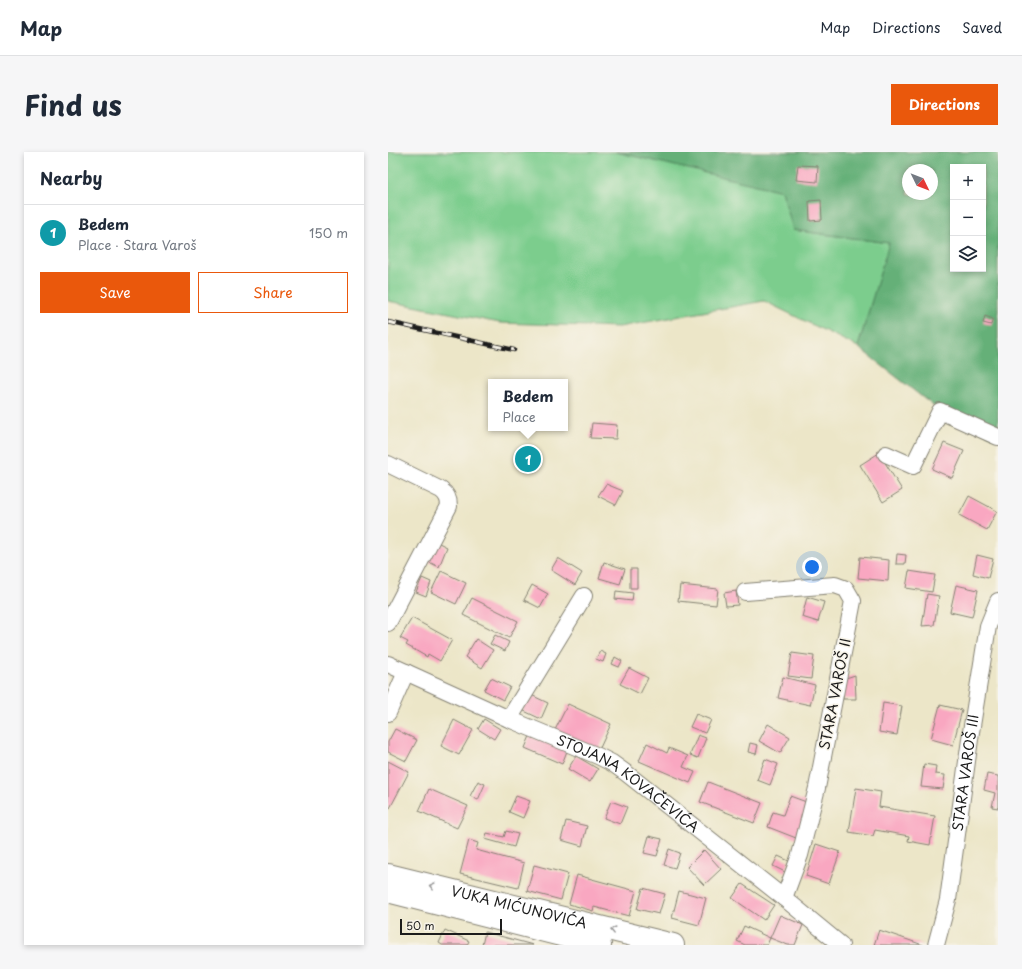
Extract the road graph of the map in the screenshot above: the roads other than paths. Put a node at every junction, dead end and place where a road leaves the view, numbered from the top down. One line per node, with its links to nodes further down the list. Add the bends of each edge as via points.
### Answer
1 (998, 437): 2 (street, via 940,411 913,466)
2 (886, 454)
3 (388, 464): 7 (street, via 444,492 449,500 449,506)
4 (745, 592): 14 (street, STARA VAROŠ II, via 835,585 846,589 853,600 817,788 800,854)
5 (584, 596): 11 (street)
6 (998, 601): 18 (street, STARA VAROŠ III, via 988,626 948,900)
7 (388, 623)
8 (388, 664): 9 (street, STOJANA KOVAČEVIĆA)
9 (406, 672): 10 (street); 11 (street, STOJANA KOVAČEVIĆA)
10 (388, 714)
11 (508, 719): 14 (street, STOJANA KOVAČEVIĆA, via 612,763)
12 (388, 875): 15 (main road, VUKA MIĆUNOVIĆA, one-way to 12)
13 (388, 891): 16 (main road, VUKA MIĆUNOVIĆA)
14 (784, 898): 17 (street, STOJANA KOVAČEVIĆA)
15 (667, 944)
16 (600, 945)
17 (841, 945)
18 (936, 945)

